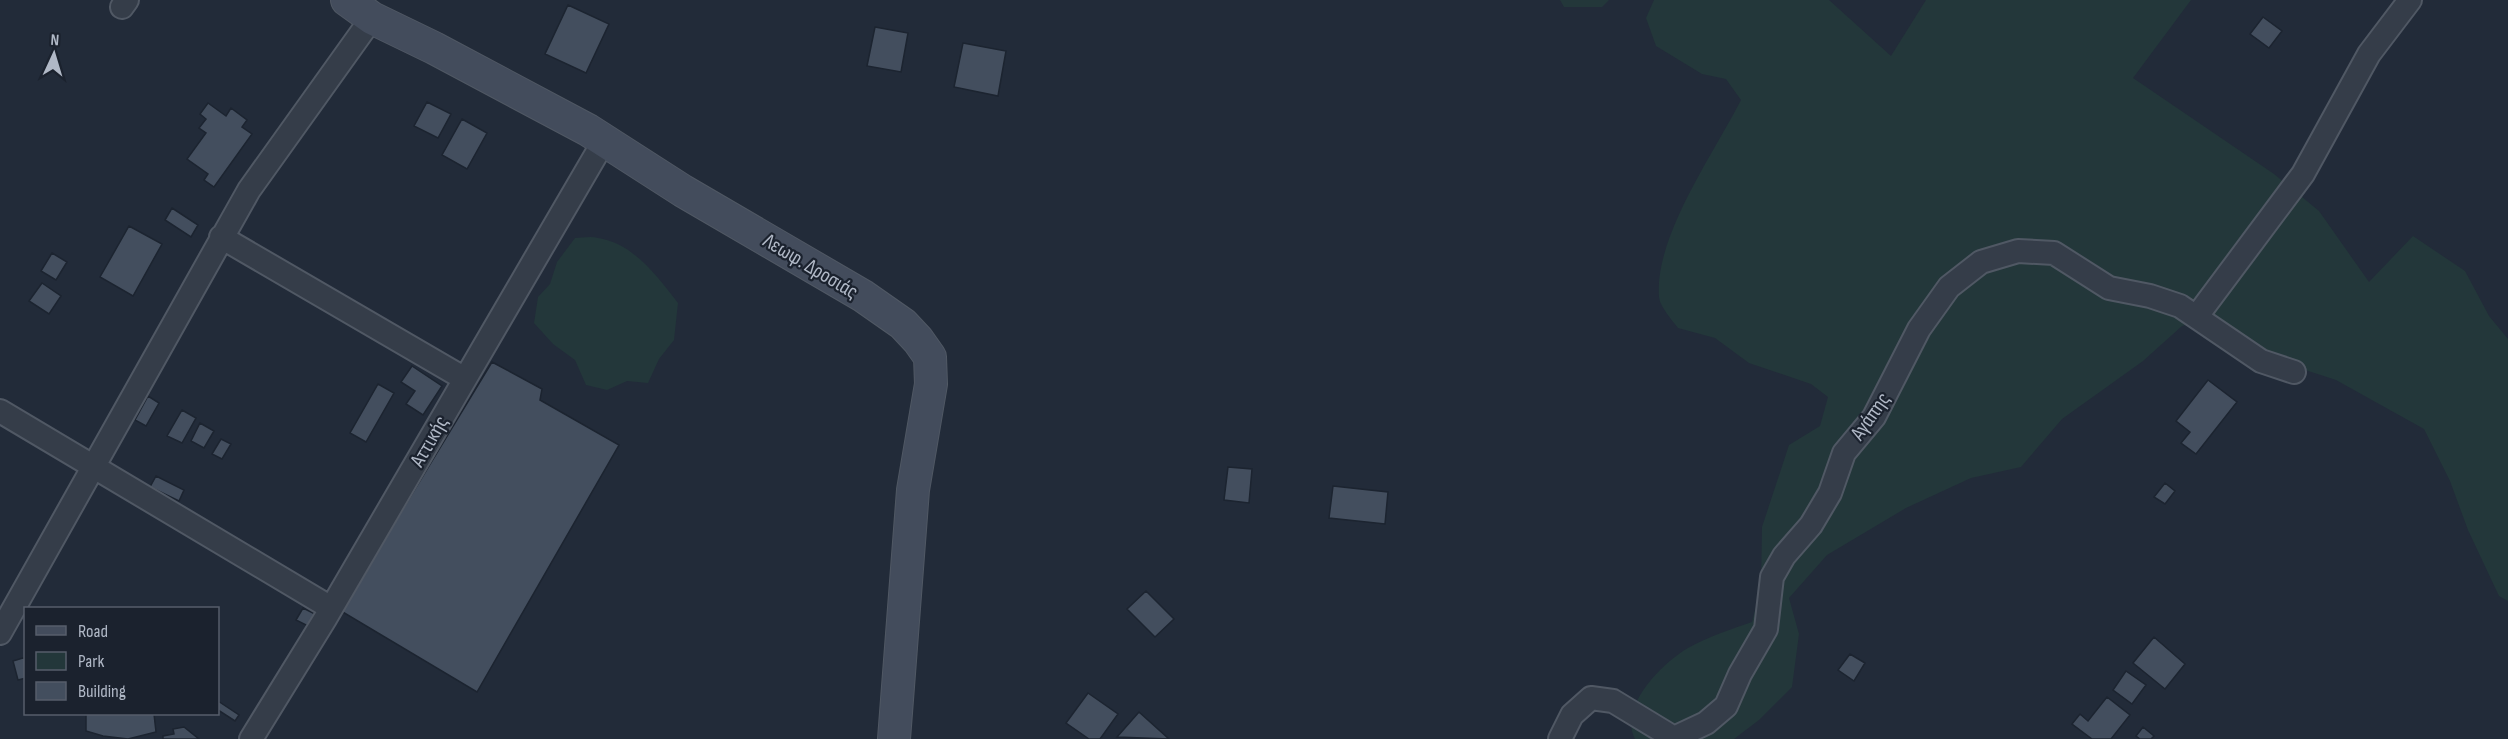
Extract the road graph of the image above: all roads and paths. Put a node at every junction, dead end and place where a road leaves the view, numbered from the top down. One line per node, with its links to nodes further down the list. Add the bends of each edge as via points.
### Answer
1 (2410, 0): 5 (street, via 2369,54 2303,174)
2 (359, 9): 3 (street, Λεωφ. Δροσιάς); 4 (street)
3 (604, 141): 7 (street, Αττικής); 13 (street, Λεωφ. Δροσιάς, via 863,296 903,324 930,357 931,384 914,490)
4 (221, 237): 7 (street); 9 (street)
5 (2197, 316): 6 (street, Αγάπης, via 2261,361); 15 (street, Αγάπης, via 2150,296 2109,288 2054,254 2018,251 1981,262 1949,287 1918,329 1874,417 1844,453 1830,493 1811,525 1772,577 1766,629 1726,706 1706,723)
6 (2294, 372)
7 (465, 379): 10 (street, Αττικής)
8 (0, 411): 9 (street)
9 (94, 469): 10 (street); 11 (street)
10 (331, 608): 12 (street, Αττικής)
11 (0, 633)
12 (250, 739)
13 (894, 739)
14 (1560, 739): 15 (street, Αγάπης, via 1572,715 1591,698 1613,701)
15 (1675, 739)

